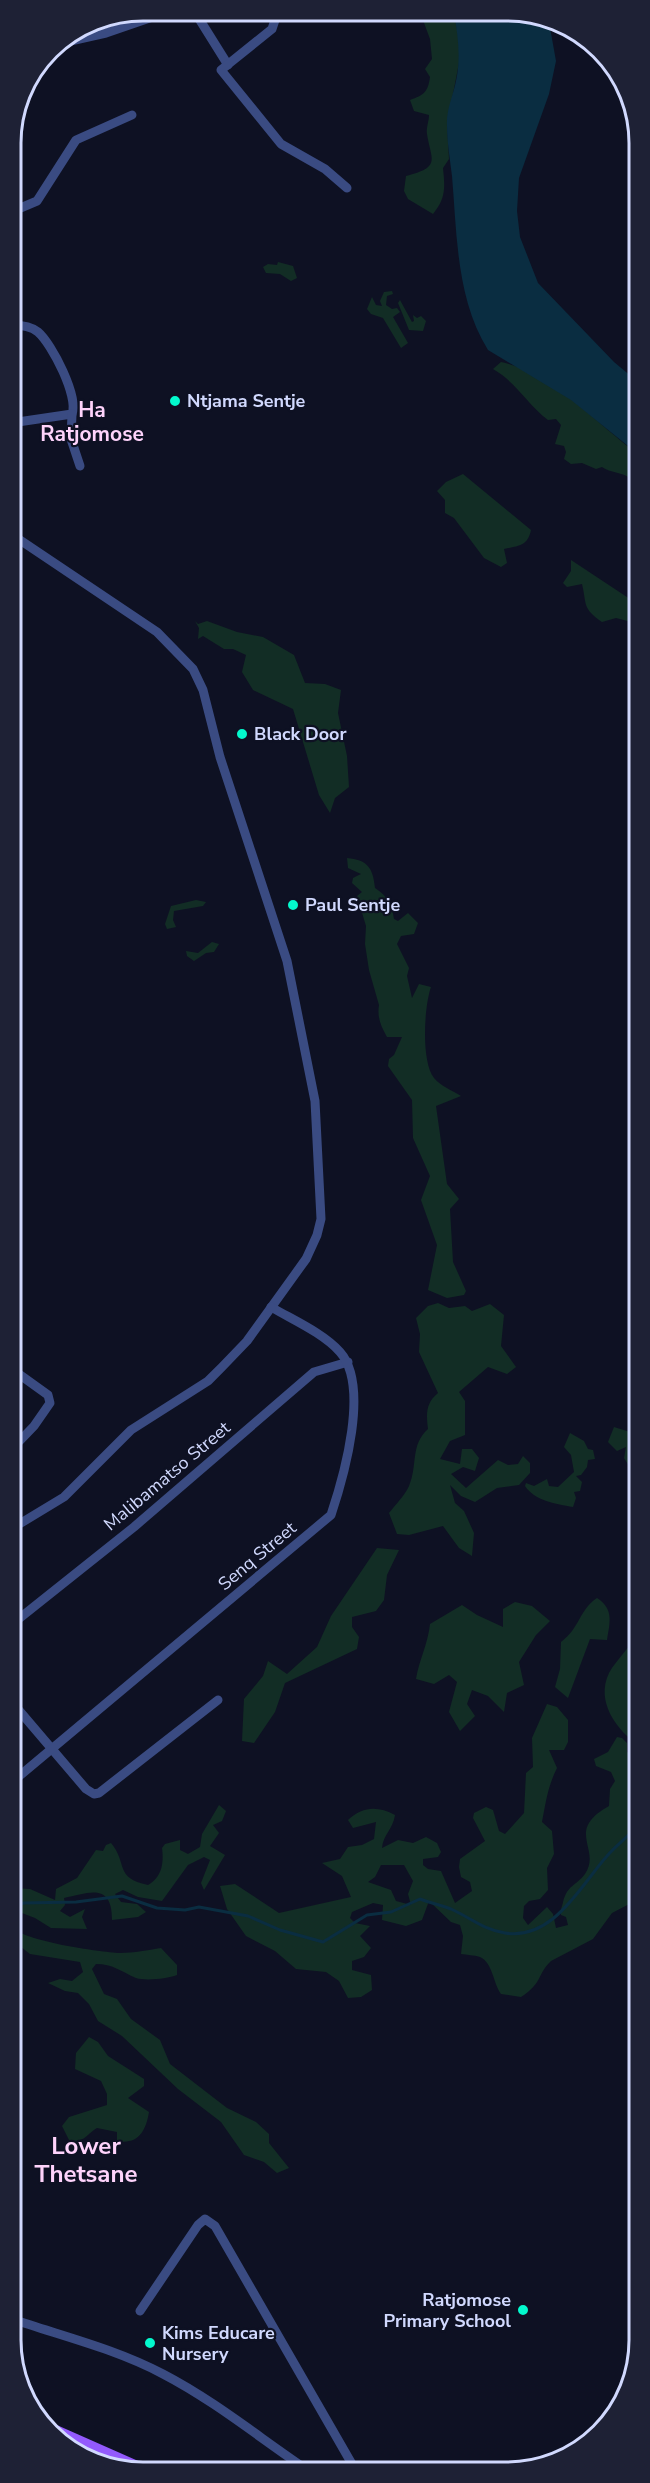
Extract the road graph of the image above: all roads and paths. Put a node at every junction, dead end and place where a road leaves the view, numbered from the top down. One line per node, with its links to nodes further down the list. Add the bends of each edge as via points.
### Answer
1 (140, 21): 4 (street)
2 (201, 21): 5 (street)
3 (275, 21): 5 (street, via 272,29)
4 (78, 39)
5 (228, 65): 7 (street, via 221,69 225,76 281,144)
6 (132, 115): 8 (street, via 76,140 37,201)
7 (347, 188)
8 (21, 208)
9 (21, 327): 10 (street, via 36,330 51,345 73,400)
10 (72, 414): 11 (street); 12 (street, via 71,439)
11 (21, 422)
12 (80, 466)
13 (21, 541): 14 (street, via 157,632 193,669 203,690 220,757 287,962 315,1101 321,1219 306,1259)
14 (271, 1307): 15 (street, via 338,1349); 18 (street, via 247,1341 208,1381 131,1430 64,1497)
15 (348, 1362): 19 (street, Malibamatso Street, via 314,1372 134,1527); 22 (street, Senq Street, via 353,1391 352,1431 345,1474 331,1515)
16 (21, 1376): 17 (street, via 48,1395 50,1403)
17 (21, 1440)
18 (21, 1523)
19 (21, 1617)
20 (218, 1700): 22 (street, via 99,1793 86,1789)
21 (21, 1713): 22 (street)
22 (52, 1749): 23 (street, Senq Street)
23 (21, 1775)
24 (140, 2311): 29 (street, via 198,2225 205,2220 215,2226)
25 (21, 2322): 28 (street, via 162,2373)
26 (74, 2440): 27 (main road)
27 (117, 2460)
28 (297, 2462)
29 (351, 2462)

